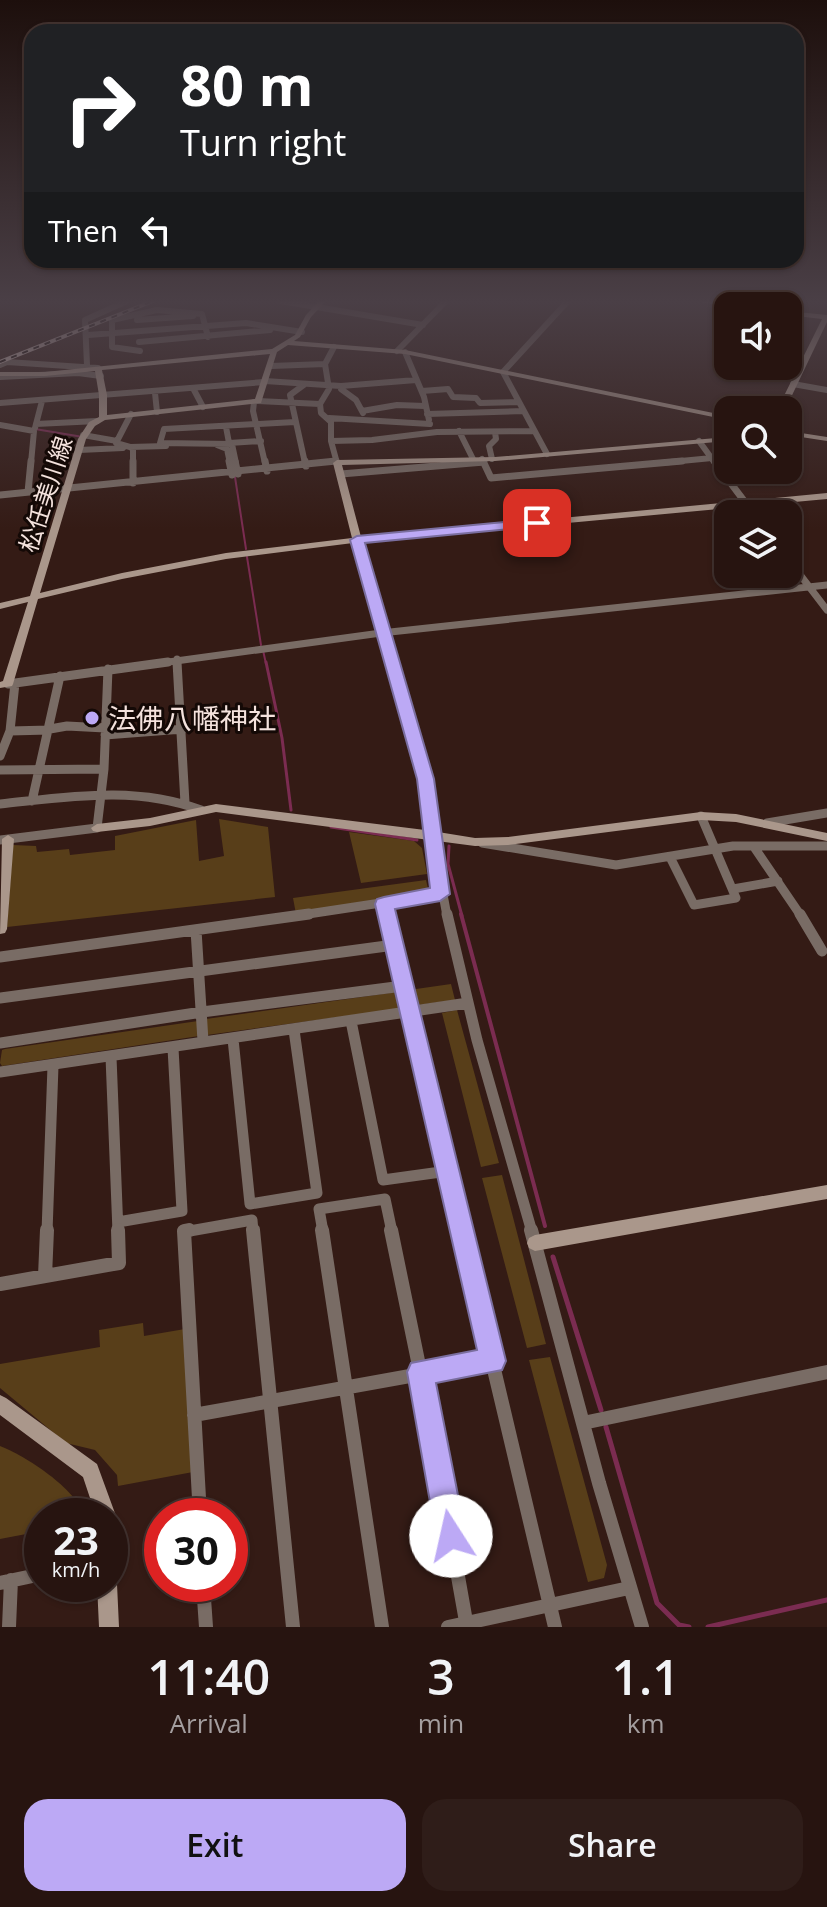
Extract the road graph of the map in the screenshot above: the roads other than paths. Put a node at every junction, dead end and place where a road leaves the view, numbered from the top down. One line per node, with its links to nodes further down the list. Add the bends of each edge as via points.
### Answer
1 (100, 377): 18 (street)
2 (266, 377): 9 (street)
3 (327, 377): 12 (street)
4 (414, 377): 8 (street)
5 (505, 377): 22 (street)
6 (527, 377): 33 (street)
7 (797, 377): 11 (street)
8 (416, 380): 13 (street); 16 (street)
9 (264, 382): 10 (street); 14 (street); 21 (street)
10 (305, 384): 12 (street); 24 (street, via 290,395)
11 (793, 384): 15 (street); 19 (street)
12 (329, 386): 13 (street); 25 (street)
13 (342, 386): 31 (street)
14 (194, 390): 17 (street); 27 (street)
15 (827, 390)
16 (422, 391): 22 (street, via 448,389 453,397 476,398 480,403); 26 (street)
17 (155, 393): 18 (street); 29 (street)
18 (103, 395): 20 (street); 35 (street)
19 (787, 396)
20 (42, 401): 23 (street); 42 (street)
21 (256, 402): 24 (street); 27 (street, 松任美川線); 40 (street)
22 (518, 402): 28 (street)
23 (0, 403)
24 (291, 404): 25 (street); 37 (street)
25 (320, 404): 34 (street, via 321,413)
26 (425, 406): 31 (street, via 397,405); 32 (street)
27 (203, 407): 29 (street, 松任美川線)
28 (523, 411): 32 (street); 45 (street)
29 (157, 412): 30 (street, 松任美川線)
30 (131, 414): 35 (street, 松任美川線); 54 (street)
31 (363, 414): 34 (street); 36 (street)
32 (427, 414): 38 (street)
33 (714, 415)
34 (329, 418): 56 (street)
35 (100, 419): 42 (street); 50 (street, 松任美川線)
36 (383, 421): 38 (street); 51 (street)
37 (295, 422): 40 (street); 65 (street)
38 (430, 424): 48 (street)
39 (0, 425): 42 (street)
40 (257, 425): 41 (street); 55 (street)
41 (226, 427): 58 (street); 59 (street, via 164,429)
42 (35, 428): 71 (street)
43 (827, 430): 47 (street)
44 (459, 431): 46 (street); 48 (street); 64 (street)
45 (533, 431): 46 (street); 62 (street)
46 (495, 432): 64 (street)
47 (802, 432)
48 (434, 433): 51 (street)
49 (802, 435): 52 (street)
50 (83, 437): 54 (street); 61 (street, 松任美川線)
51 (387, 437): 56 (street)
52 (827, 439)
53 (714, 440): 57 (street)
54 (117, 441): 60 (street)
55 (261, 441): 58 (street); 67 (street)
56 (331, 441): 66 (street)
57 (699, 441): 62 (street); 63 (street)
58 (229, 443): 59 (street); 68 (street)
59 (159, 444): 60 (street); 68 (street, via 219,445 227,449)
60 (131, 448): 61 (street); 69 (street)
61 (79, 450): 70 (street, 松任美川線)
62 (547, 454): 64 (street)
63 (712, 458): 64 (street, via 491,478); 74 (street)
64 (483, 460): 66 (street)
65 (306, 466): 66 (street); 67 (street)
66 (339, 469): 77 (street)
67 (267, 471): 68 (street)
68 (235, 474): 69 (street)
69 (133, 483): 70 (street)
70 (65, 489): 71 (street); 81 (street, 松任美川線)
71 (28, 492): 72 (street)
72 (0, 495)
73 (827, 496): 75 (street)
74 (744, 500)
75 (781, 500)
76 (714, 506): 77 (street)
77 (357, 540): 81 (street, via 226,556); 84 (street)
78 (802, 578): 80 (street)
79 (827, 585): 80 (street)
80 (809, 587): 83 (street); 84 (street)
81 (33, 597): 82 (street); 88 (street, 松任美川線)
82 (0, 606)
83 (827, 610)
84 (381, 633): 85 (street); 106 (street, via 425,779)
85 (177, 659): 86 (street); 90 (street)
86 (108, 669): 87 (street); 92 (street)
87 (60, 676): 88 (street); 89 (street)
88 (8, 684): 91 (street)
89 (49, 729): 91 (street); 92 (street); 94 (street)
90 (183, 729): 92 (street); 99 (street)
91 (10, 731): 93 (street)
92 (105, 732): 95 (street)
93 (0, 756)
94 (40, 769): 95 (street); 96 (street); 98 (street)
95 (104, 769): 97 (street)
96 (0, 770)
97 (99, 794): 98 (street); 99 (street); 105 (street)
98 (32, 801): 100 (street)
99 (185, 803): 101 (street)
100 (0, 804)
101 (201, 810): 105 (street); 106 (street, via 242,809)
102 (827, 813): 104 (street)
103 (701, 816): 104 (street); 109 (street); 112 (street)
104 (767, 823): 107 (street)
105 (97, 828): 108 (street)
106 (432, 835): 109 (street); 116 (street)
107 (827, 837)
108 (4, 839): 118 (street)
109 (475, 842): 113 (street, via 616,865)
110 (827, 846): 111 (street)
111 (754, 847): 112 (street); 114 (street)
112 (718, 849): 113 (street); 115 (street)
113 (670, 857): 115 (street, via 694,905 736,898)
114 (778, 881): 115 (street); 121 (street)
115 (733, 889)
116 (440, 894): 117 (street); 126 (street)
117 (384, 904): 119 (street); 120 (street)
118 (0, 929)
119 (196, 930): 122 (street); 123 (street)
120 (394, 945): 123 (street); 124 (street)
121 (822, 951)
122 (0, 957)
123 (199, 971): 125 (street); 127 (street)
124 (403, 986): 127 (street); 128 (street)
125 (0, 998)
126 (468, 1003): 128 (street); 141 (street)
127 (202, 1012): 132 (street); 133 (street)
128 (408, 1013): 129 (street); 138 (street)
129 (351, 1021): 130 (street); 138 (street, via 383,1180)
130 (294, 1030): 131 (street); 131 (street, via 317,1193 250,1204)
131 (233, 1039): 132 (street)
132 (203, 1041): 134 (street)
133 (0, 1043)
134 (173, 1048): 135 (street); 140 (street, via 182,1211)
135 (111, 1057): 136 (street); 140 (street)
136 (53, 1066): 137 (street); 142 (street)
137 (0, 1072)
138 (448, 1171): 144 (street)
139 (827, 1192): 141 (street)
140 (118, 1222): 142 (street, via 119,1263)
141 (535, 1243): 151 (street)
142 (45, 1276): 143 (street)
143 (0, 1284)
144 (493, 1361): 145 (street); 158 (street)
145 (420, 1372): 147 (street); 147 (street, via 385,1199 319,1209); 159 (street)
146 (827, 1372): 151 (street)
147 (345, 1389): 148 (street); 164 (street)
148 (269, 1400): 150 (street); 150 (street, via 252,1220 184,1231); 163 (street)
149 (0, 1404): 152 (street, via 90,1471)
150 (194, 1415): 153 (street)
151 (583, 1423): 155 (street)
152 (100, 1498)
153 (199, 1498)
154 (5, 1582): 160 (street)
155 (629, 1588): 158 (street); 167 (street)
156 (108, 1602): 161 (street)
157 (204, 1602): 162 (street)
158 (549, 1604): 159 (street); 166 (street)
159 (467, 1625): 165 (street)
160 (9, 1627)
161 (109, 1627)
162 (206, 1627)
163 (293, 1627)
164 (382, 1627)
165 (448, 1627)
166 (555, 1627)
167 (642, 1627)

